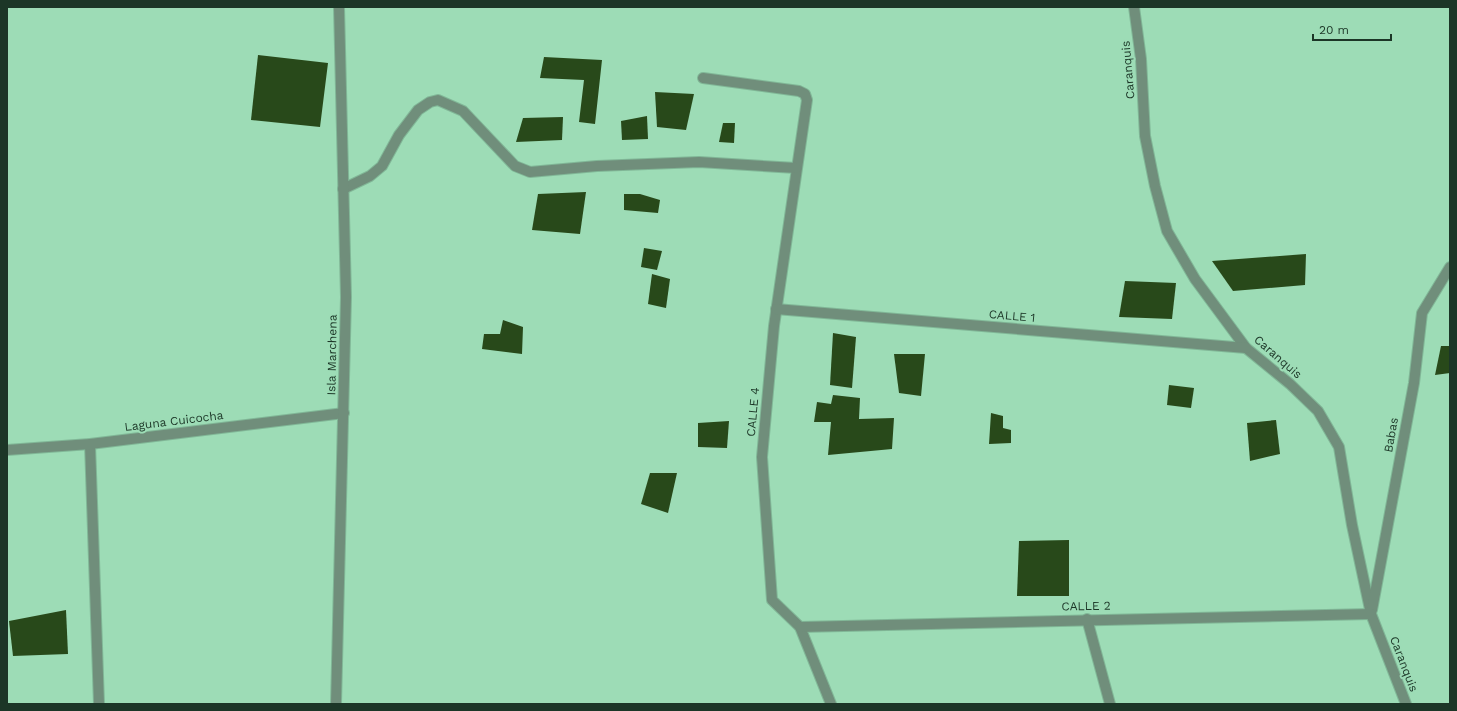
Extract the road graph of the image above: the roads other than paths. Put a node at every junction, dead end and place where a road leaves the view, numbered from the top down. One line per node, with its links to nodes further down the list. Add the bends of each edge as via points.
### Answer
1 (339, 7): 5 (street, Isla Marchena)
2 (1134, 7): 8 (street, Caranquis, via 1141,59 1145,136 1167,231 1195,279)
3 (703, 78): 4 (street, CALLE 4, via 799,91 805,94 807,107)
4 (796, 168): 5 (street, via 699,162 597,166 530,172 515,166 464,111 438,100 418,110 399,135 382,166 370,176); 7 (street, CALLE 4)
5 (342, 189): 9 (street, Isla Marchena, via 346,297)
6 (1450, 267): 12 (street, Babas, via 1422,313 1414,383)
7 (776, 309): 8 (street, CALLE 1); 14 (street, CALLE 4, via 762,457 772,600)
8 (1246, 348): 12 (street, Caranquis, via 1318,411 1339,447)
9 (344, 413): 10 (street, Laguna Cuicocha); 16 (street, Isla Marchena)
10 (90, 444): 11 (street, Laguna Cuicocha); 15 (street)
11 (7, 450)
12 (1371, 614): 13 (street, CALLE 2); 19 (street, Caranquis)
13 (1087, 619): 14 (street, CALLE 2); 18 (street)
14 (800, 626): 17 (street, CALLE 4)
15 (99, 704)
16 (336, 704)
17 (831, 704)
18 (1110, 704)
19 (1406, 704)

